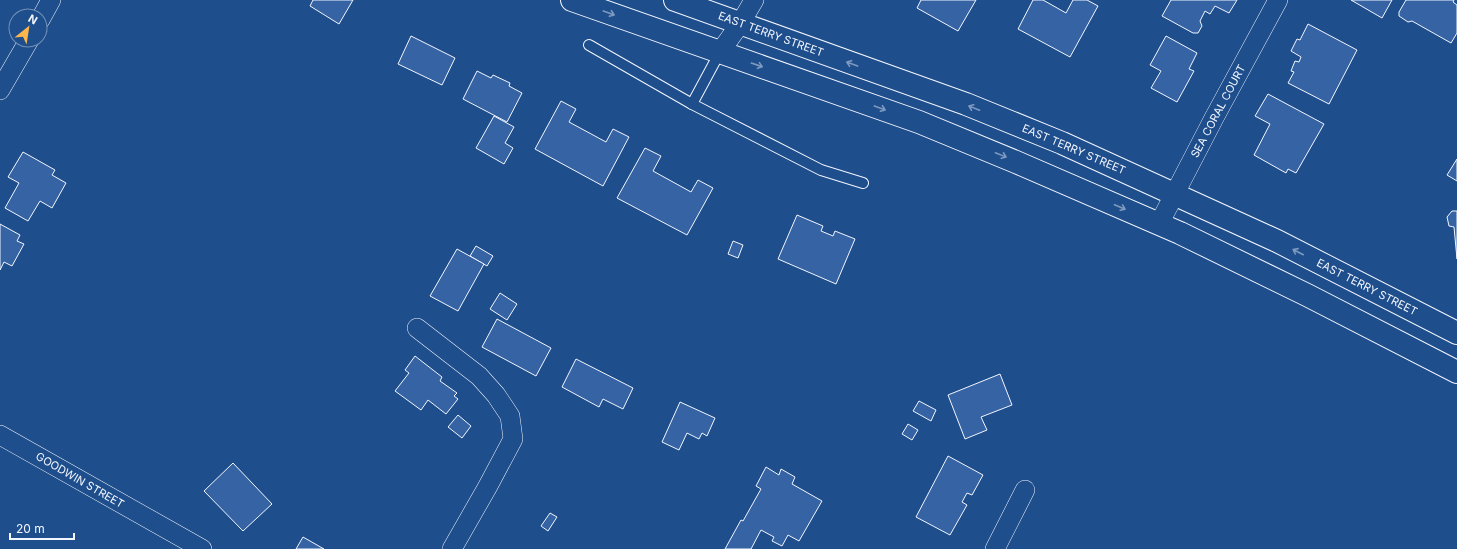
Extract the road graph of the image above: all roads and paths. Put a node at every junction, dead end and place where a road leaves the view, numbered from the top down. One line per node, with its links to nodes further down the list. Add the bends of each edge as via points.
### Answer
1 (572, 0): 8 (street, one-way to 8)
2 (675, 0): 5 (street, EAST TERRY STREET)
3 (754, 0): 5 (street)
4 (1278, 0): 12 (street, SEA CORAL COURT)
5 (740, 24): 8 (street); 12 (street, EAST TERRY STREET, one-way to 5, via 1062,142 966,104)
6 (589, 45): 10 (lane)
7 (24, 48): 9 (street)
8 (720, 52): 10 (lane); 13 (street, one-way to 13, via 919,122)
9 (0, 90)
10 (692, 104): 11 (lane, via 821,170)
11 (862, 183)
12 (1174, 193): 13 (street, SEA CORAL COURT); 15 (street, EAST TERRY STREET, one-way to 12, via 1277,241)
13 (1159, 224): 16 (street, via 1307,295)
14 (417, 328): 20 (street, via 479,376 510,416 513,439)
15 (1457, 333)
16 (1457, 372)
17 (0, 435): 19 (street, GOODWIN STREET)
18 (1026, 490): 21 (street)
19 (202, 549)
20 (452, 549)
21 (995, 549)

